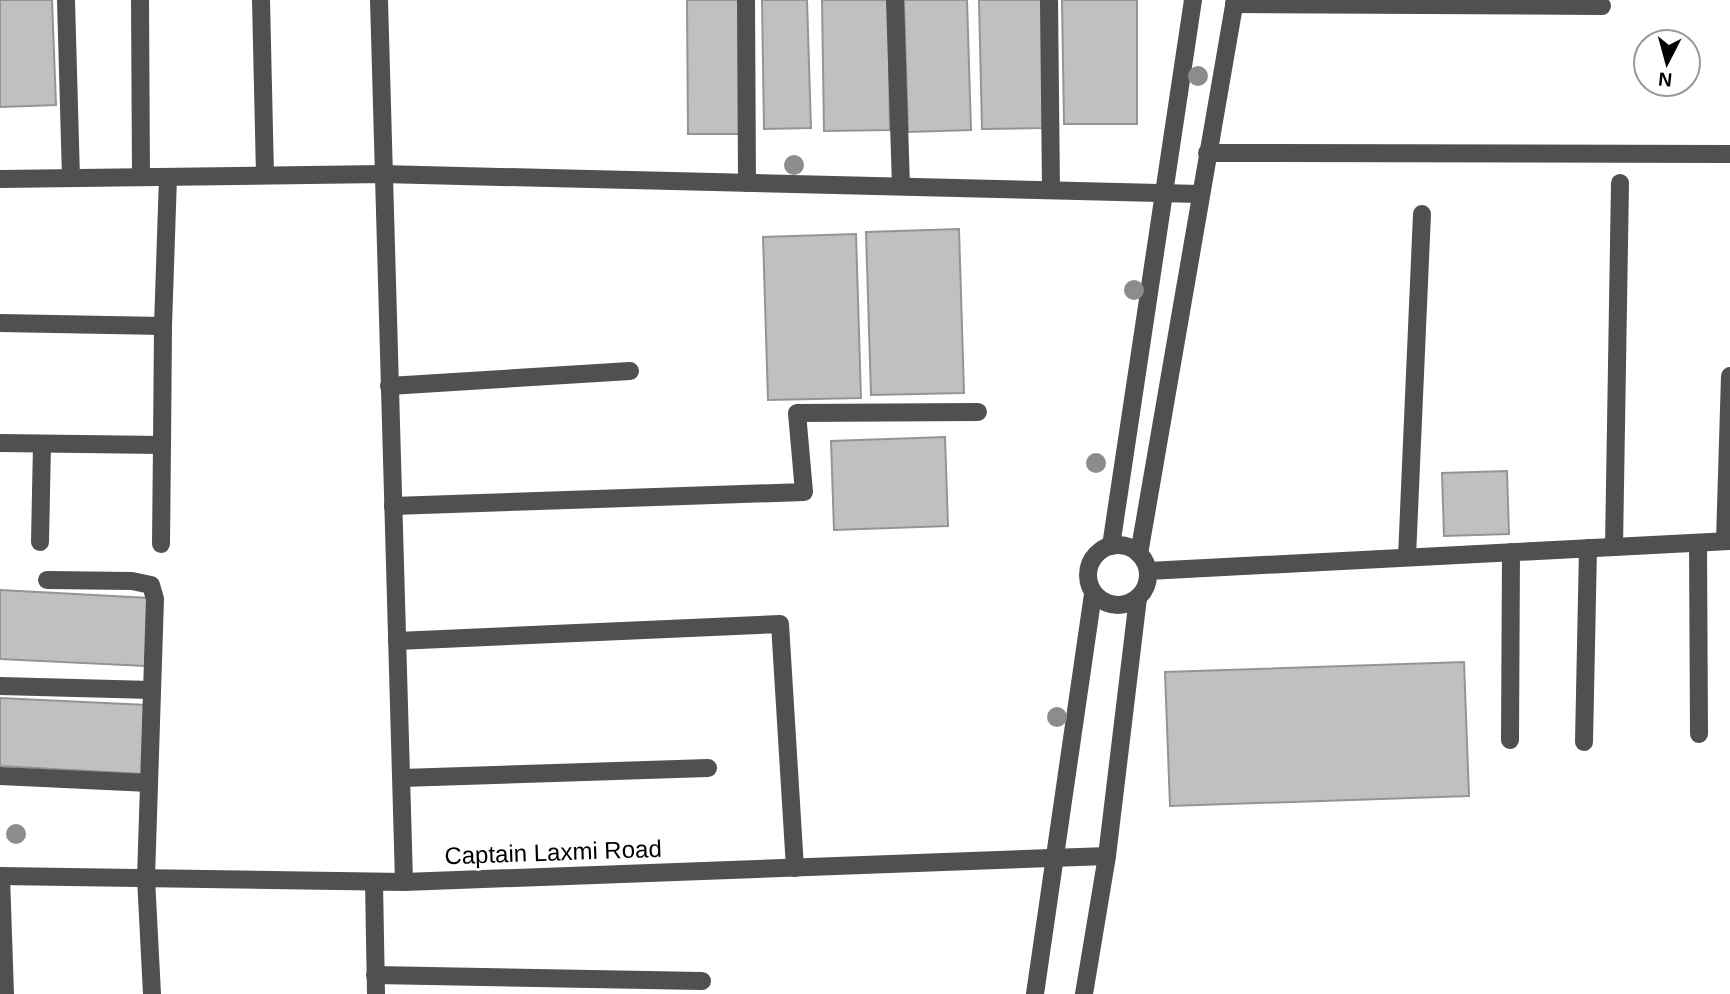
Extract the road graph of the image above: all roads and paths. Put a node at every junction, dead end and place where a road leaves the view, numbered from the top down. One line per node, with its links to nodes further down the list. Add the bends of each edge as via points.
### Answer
1 (66, 0): 17 (street)
2 (140, 0): 15 (street)
3 (261, 0): 14 (street)
4 (379, 0): 13 (street)
5 (746, 0): 19 (street)
6 (895, 0): 21 (street)
7 (1049, 0): 22 (street)
8 (1194, 0): 23 (street)
9 (1235, 2): 10 (street); 11 (street)
10 (1602, 6)
11 (1207, 153): 12 (street); 24 (street)
12 (1730, 154)
13 (382, 174): 14 (street); 19 (street); 30 (street)
14 (265, 176): 16 (street)
15 (141, 177): 16 (street); 17 (street)
16 (168, 177): 27 (street)
17 (71, 178): 18 (street)
18 (0, 179)
19 (747, 183): 21 (street)
20 (1620, 183): 41 (street)
21 (901, 186): 22 (street)
22 (1051, 190): 23 (street)
23 (1162, 192): 24 (street); 40 (street)
24 (1200, 194): 44 (street)
25 (1422, 214): 45 (street)
26 (0, 323): 27 (street)
27 (163, 326): 34 (street)
28 (630, 371): 30 (street)
29 (1730, 376): 36 (street)
30 (389, 386): 35 (street)
31 (978, 412): 35 (street, via 797,413 804,492)
32 (0, 443): 33 (street)
33 (42, 444): 34 (street); 37 (street)
34 (162, 445): 39 (street)
35 (393, 506): 50 (street)
36 (1727, 541): 38 (street)
37 (40, 542)
38 (1698, 543): 41 (street); 53 (street)
39 (161, 544)
40 (1111, 546): 44 (street); 48 (street, via 1094,556 1089,565 1088,585)
41 (1614, 547): 42 (street)
42 (1588, 548): 43 (street); 55 (street)
43 (1511, 552): 45 (street); 54 (street)
44 (1139, 554): 46 (street)
45 (1407, 557): 46 (street)
46 (1148, 571): 49 (street, via 1145,590)
47 (47, 580): 52 (street, via 151,585 155,599)
48 (1094, 594): 49 (street, via 1120,606); 61 (street)
49 (1138, 598): 60 (street)
50 (397, 641): 58 (street); 62 (street, via 780,624)
51 (0, 686): 52 (street)
52 (152, 690): 59 (street)
53 (1699, 734)
54 (1510, 740)
55 (1584, 742)
56 (708, 768): 58 (street)
57 (0, 776): 59 (street)
58 (402, 778): 66 (street)
59 (149, 783): 64 (street)
60 (1107, 856): 61 (street, Captain Laxmi Road); 73 (street)
61 (1053, 859): 62 (street, Captain Laxmi Road); 72 (street)
62 (795, 868): 66 (street, Captain Laxmi Road)
63 (1, 876): 64 (street, Captain Laxmi Road); 69 (street)
64 (146, 878): 65 (street, Captain Laxmi Road); 70 (street)
65 (374, 882): 66 (street, Captain Laxmi Road); 67 (street)
66 (404, 882)
67 (375, 975): 68 (street); 71 (street)
68 (702, 981)
69 (5, 994)
70 (152, 994)
71 (376, 994)
72 (1035, 994)
73 (1084, 994)

